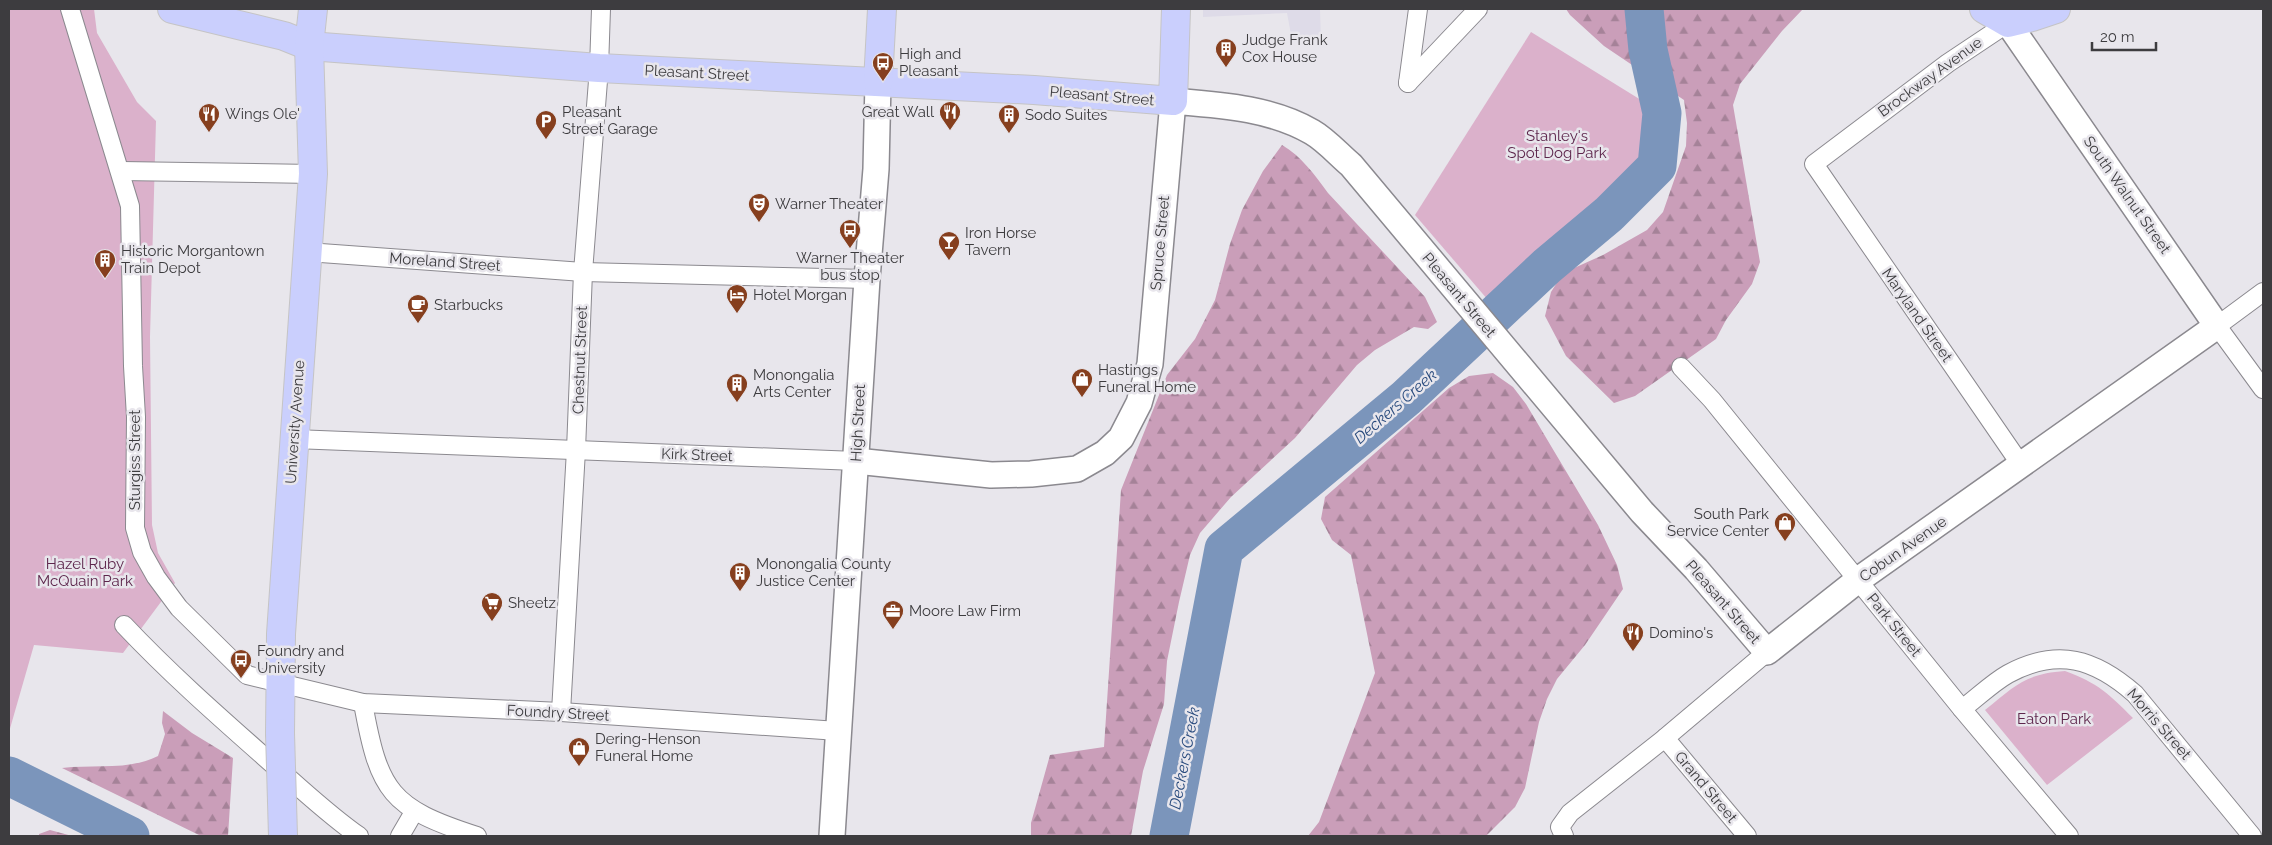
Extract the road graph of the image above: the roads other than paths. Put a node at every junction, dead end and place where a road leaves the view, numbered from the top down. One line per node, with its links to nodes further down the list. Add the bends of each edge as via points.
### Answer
1 (70, 9): 18 (street, Sturgiss Street)
2 (172, 9): 11 (main road, Pleasant Street)
3 (313, 9): 13 (main road, University Avenue)
4 (602, 9): 14 (street, Chestnut Street)
5 (882, 9): 15 (main road, High Street)
6 (1176, 9): 16 (main road, Spruce Street)
7 (1418, 9): 8 (street, via 1408,83)
8 (1478, 9)
9 (1984, 9): 12 (main road, South Walnut Street)
10 (2056, 9): 12 (main road, Brockway Avenue)
11 (212, 12): 13 (main road, Pleasant Street)
12 (2008, 23): 17 (street, Brockway Avenue, via 1948,63); 24 (street, South Walnut Street)
13 (309, 46): 14 (main road, Pleasant Street); 19 (main road, University Avenue)
14 (599, 68): 15 (main road, Pleasant Street); 21 (street, Chestnut Street)
15 (878, 82): 16 (main road, Pleasant Street, via 1034,90); 22 (street, High Street, via 876,169)
16 (1173, 102): 29 (street, Spruce Street, via 1150,364 1139,403 1121,438); 34 (street, Pleasant Street, via 1271,115 1313,133 1351,165 1642,512 1696,568)
17 (1814, 164): 31 (street, Maryland Street)
18 (121, 171): 19 (street); 35 (street, Sturgiss Street, via 130,206 136,416 135,528 142,552 179,608 247,676)
19 (314, 174): 20 (main road, University Avenue)
20 (307, 252): 21 (street, Moreland Street); 27 (main road, University Avenue)
21 (583, 272): 22 (street, Moreland Street); 28 (street, Chestnut Street)
22 (867, 279): 30 (street, High Street)
23 (2263, 292): 24 (street, Cobun Avenue)
24 (2217, 326): 26 (street, South Walnut Street); 31 (street, Cobun Avenue)
25 (1681, 368): 32 (street, Park Street, via 1712,400)
26 (2263, 389)
27 (294, 439): 28 (street, Kirk Street); 35 (main road, University Avenue)
28 (576, 450): 30 (street, Kirk Street); 38 (street, Chestnut Street)
29 (1096, 459): 30 (street, Kirk Street, via 1077,469 991,475)
30 (856, 461): 39 (street, High Street)
31 (2022, 465): 32 (street, Cobun Avenue)
32 (1858, 580): 34 (street, Cobun Avenue); 37 (street, Park Street)
33 (124, 625): 44 (street, via 218,717)
34 (1767, 652): 40 (street, Cobun Avenue)
35 (280, 683): 36 (street, Foundry Street); 43 (main road, University Avenue, bridge)
36 (363, 703): 38 (street, Foundry Street); 41 (street, via 370,743 380,771 393,794)
37 (1962, 709): 49 (street, Park Street); 50 (street, Morris Street, via 2007,674 2040,661 2067,658 2115,676 2135,694)
38 (561, 712): 39 (street, Foundry Street)
39 (838, 731): 47 (street, High Street)
40 (1665, 738): 42 (street, Cobun Avenue, via 1570,813); 48 (street, Grand Street)
41 (414, 812): 45 (street); 46 (street)
42 (1562, 832)
43 (283, 836)
44 (359, 836)
45 (400, 836)
46 (477, 836)
47 (832, 836)
48 (1747, 836)
49 (2069, 836)
50 (2252, 836)

